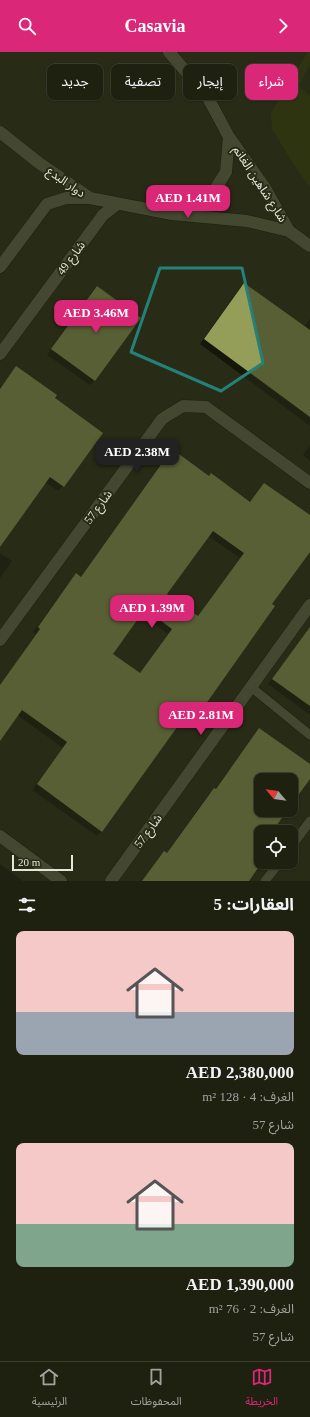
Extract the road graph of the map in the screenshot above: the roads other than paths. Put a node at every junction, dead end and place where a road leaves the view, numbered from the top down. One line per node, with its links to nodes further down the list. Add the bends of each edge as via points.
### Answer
1 (169, 52): 3 (street, via 206,96)
2 (0, 132): 4 (street, دوار البدع)
3 (229, 137): 6 (street, via 226,172 214,191); 7 (street, شارع شاهين الغانم, via 265,188)
4 (90, 198): 5 (street, دوار البدع); 9 (street, via 66,198 47,204)
5 (117, 204): 6 (street, دوار البدع); 10 (street, شارع 49, via 103,215)
6 (172, 214): 7 (street, شارع شاهين الغانم, via 247,221)
7 (289, 231): 8 (street, شارع شاهين الغانم)
8 (310, 246)
9 (0, 267)
10 (0, 354)
11 (310, 483): 13 (street, شارع 57, via 206,406 183,406 162,419)
12 (310, 605): 14 (street, شارع 57)
13 (0, 640)
14 (251, 687): 15 (lane); 21 (street, شارع 57)
15 (310, 735)
16 (310, 821): 18 (lane)
17 (0, 836): 20 (street)
18 (298, 837)
19 (274, 869): 22 (lane)
20 (61, 881)
21 (112, 881)
22 (265, 881)

